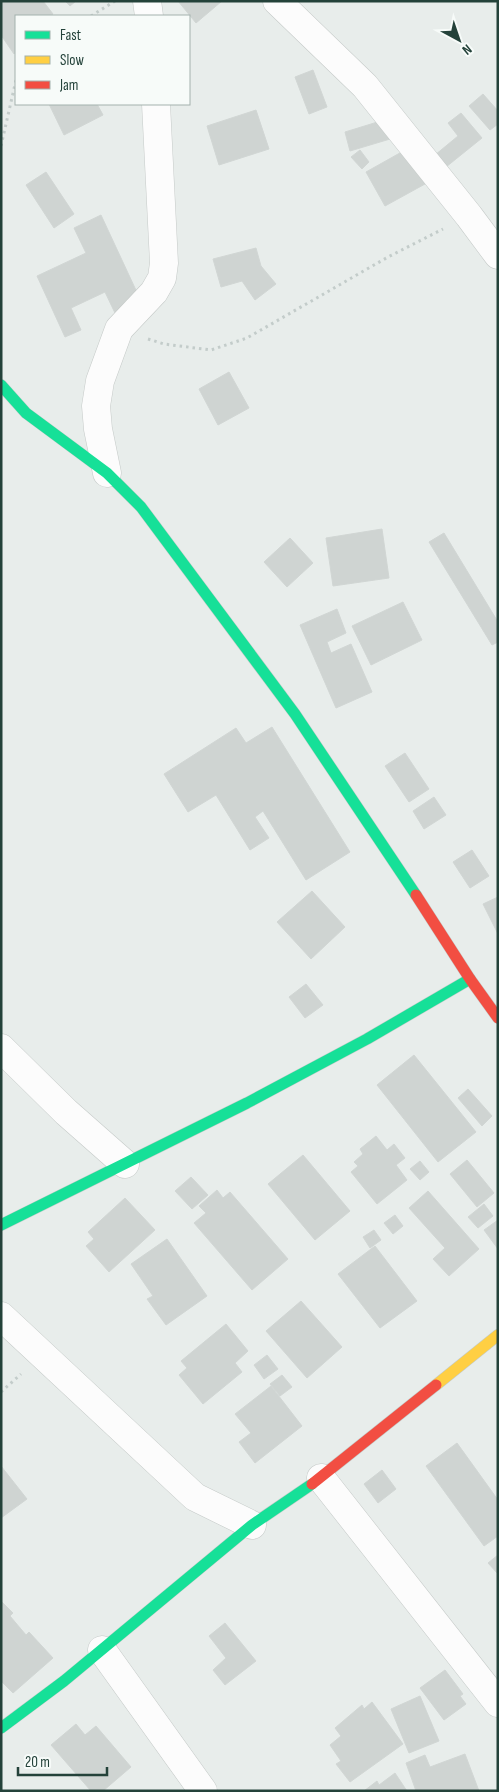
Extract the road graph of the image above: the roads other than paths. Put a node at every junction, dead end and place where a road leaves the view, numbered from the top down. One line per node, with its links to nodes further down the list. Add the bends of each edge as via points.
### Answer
1 (147, 1): 3 (street)
2 (277, 1): 5 (street, via 365,86)
3 (149, 15)
4 (156, 105): 7 (street, via 164,262 162,278 154,292 119,330 100,381 96,406)
5 (498, 256)
6 (1, 385): 7 (street, via 26,413)
7 (107, 473): 8 (street, via 141,507 295,714)
8 (470, 979): 9 (street); 11 (street, via 359,1043)
9 (498, 1018)
10 (1, 1048): 11 (street)
11 (125, 1164): 12 (street)
12 (1, 1225)
13 (1, 1316): 16 (street, via 195,1497)
14 (498, 1335): 15 (street)
15 (321, 1478): 16 (street); 18 (street)
16 (252, 1525): 17 (street)
17 (102, 1650): 19 (street); 20 (street)
18 (498, 1703)
19 (1, 1728)
20 (203, 1791)

